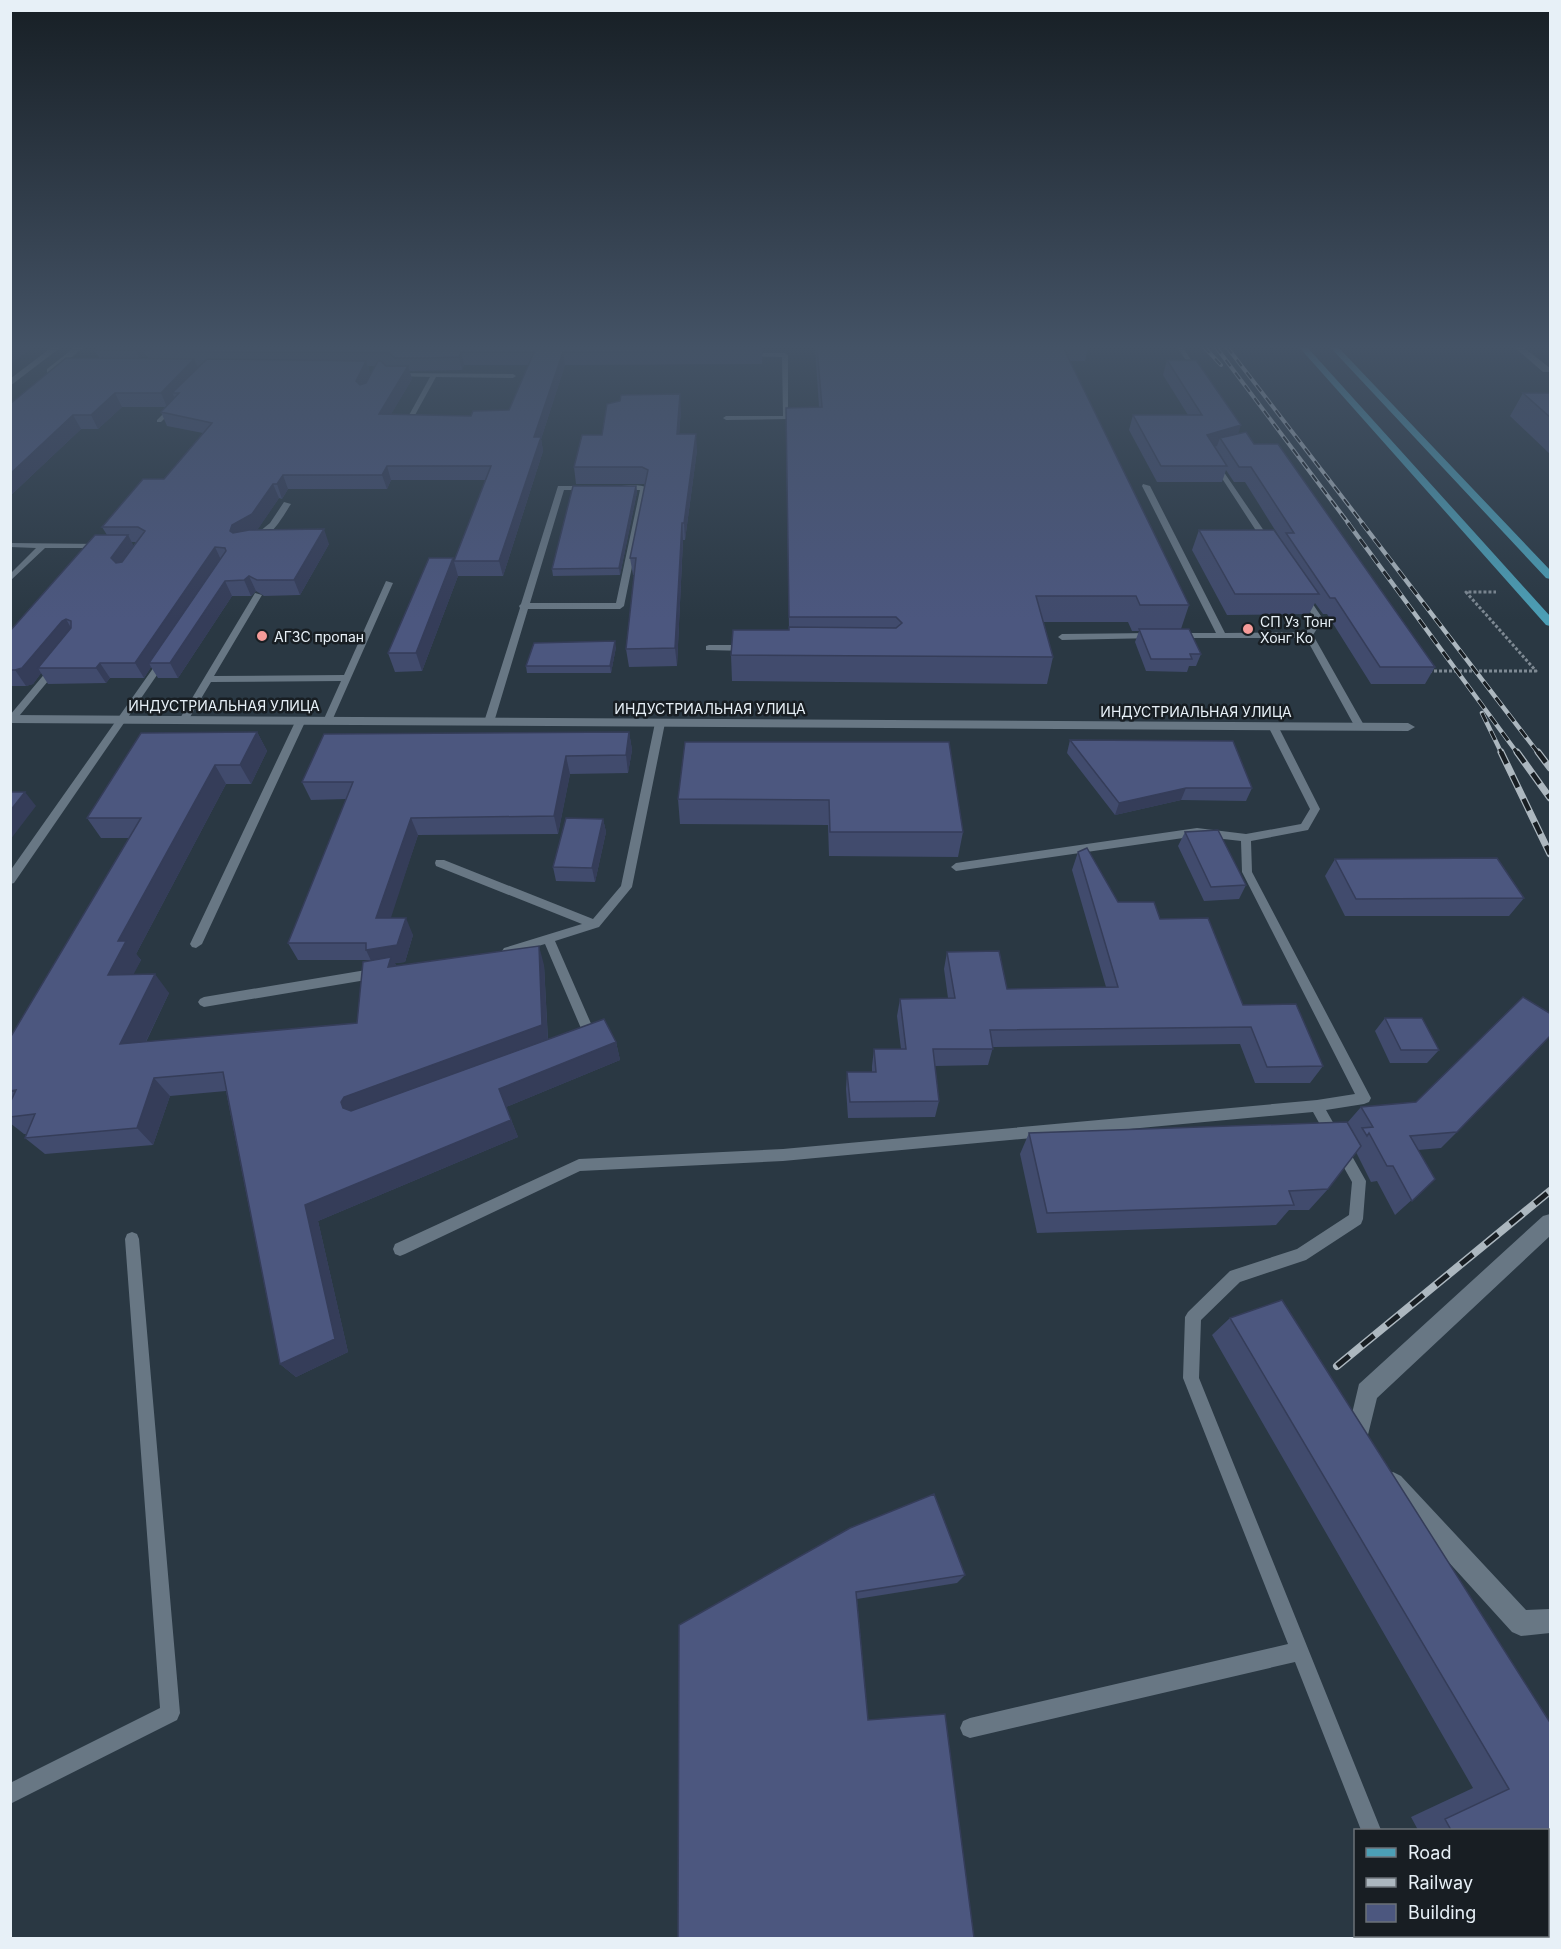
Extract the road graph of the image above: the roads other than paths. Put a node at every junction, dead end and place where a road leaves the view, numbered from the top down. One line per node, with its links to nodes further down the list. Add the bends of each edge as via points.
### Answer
1 (1384, 438): 19 (main road)
2 (1420, 438): 13 (main road)
3 (1207, 451): 12 (lane)
4 (1146, 486): 21 (lane)
5 (596, 488): 18 (lane, via 561,488)
6 (608, 488): 18 (lane, via 644,488 620,606)
7 (287, 504): 8 (lane, via 273,525)
8 (251, 541)
9 (10, 545): 10 (lane)
10 (43, 546): 11 (lane); 14 (lane)
11 (112, 546)
12 (1273, 550)
13 (1551, 576)
14 (10, 579)
15 (389, 583): 27 (lane)
16 (1299, 589): 20 (lane, via 1319,619)
17 (258, 596): 28 (lane)
18 (523, 606): 34 (lane)
19 (1551, 623)
20 (1309, 635): 21 (lane); 37 (lane)
21 (1222, 636): 22 (lane)
22 (1062, 637)
23 (709, 648): 24 (lane)
24 (755, 648)
25 (166, 655): 30 (lane)
26 (62, 658): 29 (lane)
27 (347, 678): 28 (lane); 33 (lane)
28 (208, 679): 31 (lane)
29 (11, 719): 30 (street, ИНДУСТРИАЛЬНАЯ УЛИЦА)
30 (123, 719): 31 (street, ИНДУСТРИАЛЬНАЯ УЛИЦА); 42 (lane)
31 (184, 720): 32 (street, ИНДУСТРИАЛЬНАЯ УЛИЦА)
32 (301, 720): 33 (street, ИНДУСТРИАЛЬНАЯ УЛИЦА); 45 (lane)
33 (328, 721): 34 (street, ИНДУСТРИАЛЬНАЯ УЛИЦА)
34 (489, 722): 35 (street, ИНДУСТРИАЛЬНАЯ УЛИЦА)
35 (660, 723): 36 (street, ИНДУСТРИАЛЬНАЯ УЛИЦА); 43 (lane, via 626,887)
36 (1273, 726): 37 (street, ИНДУСТРИАЛЬНАЯ УЛИЦА); 39 (lane, via 1315,809 1304,827)
37 (1360, 727): 38 (street, ИНДУСТРИАЛЬНАЯ УЛИЦА)
38 (1408, 727)
39 (1246, 838): 41 (lane, via 1197,832); 50 (lane, via 1247,872 1364,1098)
40 (440, 863): 43 (lane)
41 (956, 867)
42 (10, 880)
43 (596, 924): 44 (lane)
44 (549, 940): 46 (lane); 49 (lane, via 590,1035)
45 (196, 944)
46 (497, 953)
47 (392, 971): 48 (lane)
48 (204, 1002)
49 (568, 1043)
50 (1317, 1106): 53 (lane, via 783,1155 579,1165); 55 (lane, via 1359,1181 1356,1219 1301,1255 1235,1276 1193,1317 1191,1378)
51 (1551, 1223): 54 (street, via 1367,1392 1355,1442 1521,1623)
52 (132, 1239): 57 (lane, via 171,1713)
53 (400, 1249)
54 (1551, 1621)
55 (1300, 1651): 56 (lane); 58 (lane)
56 (970, 1728)
57 (10, 1794)
58 (1371, 1829)

